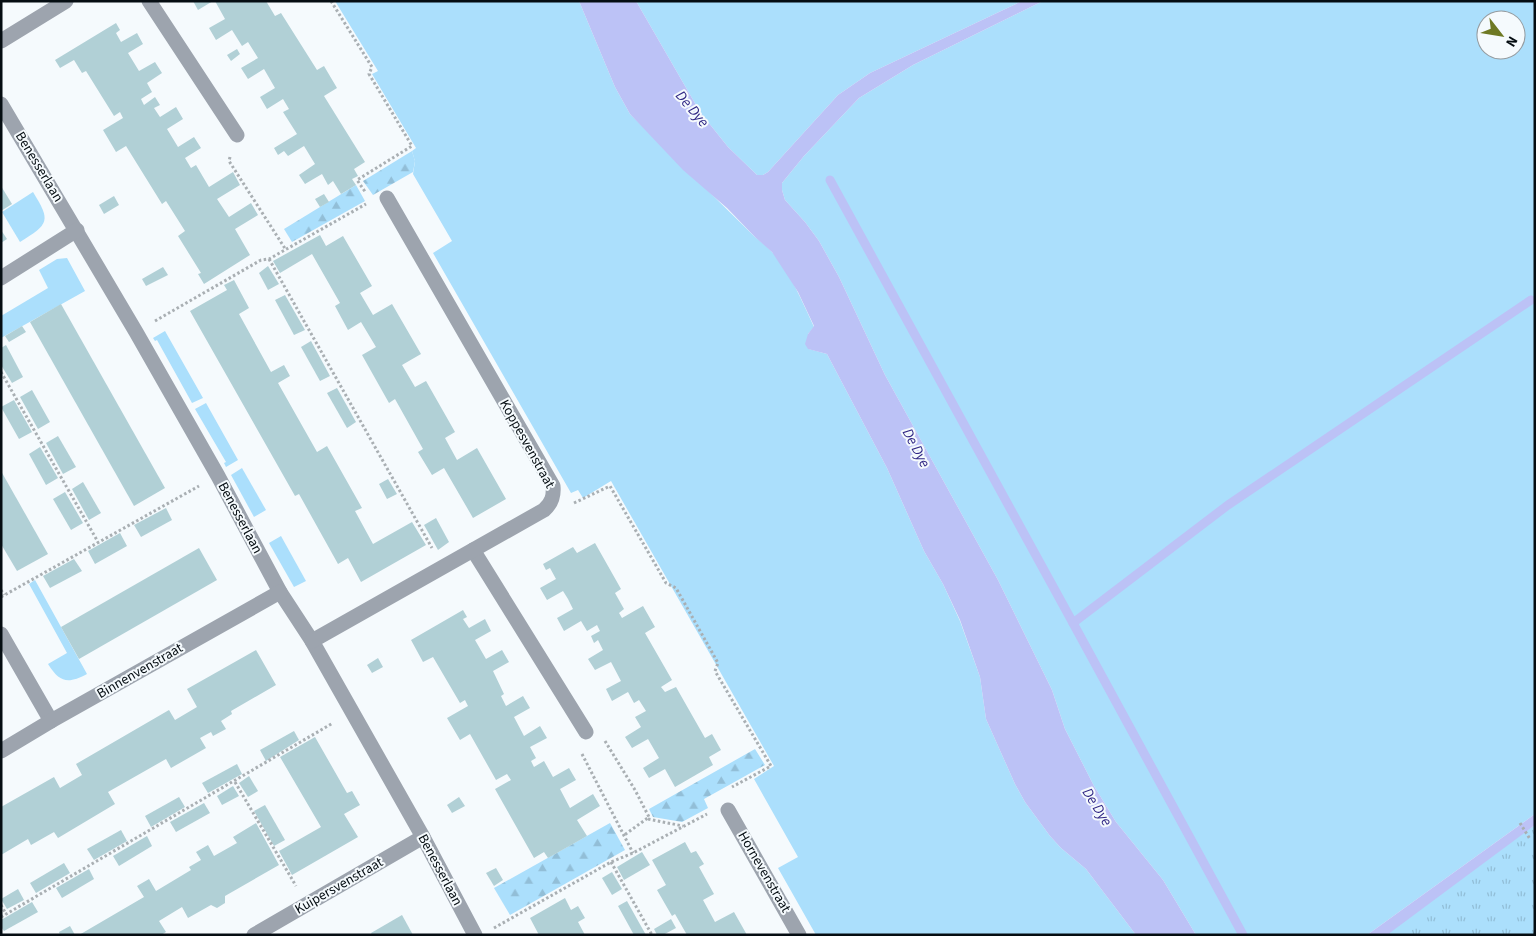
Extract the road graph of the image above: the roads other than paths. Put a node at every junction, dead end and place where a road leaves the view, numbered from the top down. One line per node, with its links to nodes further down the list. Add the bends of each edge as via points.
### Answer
1 (66, 1): 3 (street)
2 (150, 1): 5 (street)
3 (1, 41)
4 (1, 104): 7 (street, Benesserlaan)
5 (237, 135)
6 (387, 198): 9 (street, Koppesvenstraat, via 553,486 552,500 544,510)
7 (77, 230): 8 (street); 10 (street, Benesserlaan, via 218,476)
8 (1, 278)
9 (473, 550): 12 (street, Koppesvenstraat); 14 (street)
10 (280, 592): 12 (street, Benesserlaan); 13 (street, Binnenvenstraat)
11 (1, 634): 13 (street)
12 (312, 641): 17 (street, Benesserlaan)
13 (51, 721): 15 (street, Binnenvenstraat)
14 (589, 738)
15 (1, 752)
16 (726, 807): 20 (street, Hornevenstraat)
17 (423, 837): 18 (street, Benesserlaan); 19 (street, Kuipersvenstraat)
18 (481, 933)
19 (254, 935)
20 (799, 935)

